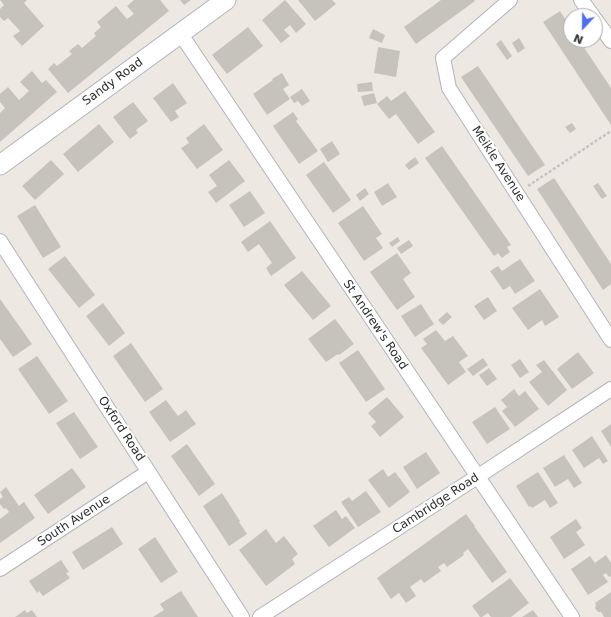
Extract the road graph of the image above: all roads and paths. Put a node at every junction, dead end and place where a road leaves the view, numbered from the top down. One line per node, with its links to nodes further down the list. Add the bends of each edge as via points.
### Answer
1 (226, 0): 4 (main road, Sandy Road)
2 (510, 0): 8 (street, Meikle Avenue, via 443,58 449,88)
3 (603, 30): 5 (street)
4 (180, 33): 7 (main road, Sandy Road); 13 (street, St Andrew's Road)
5 (611, 41)
6 (611, 131): 8 (path)
7 (0, 165)
8 (517, 193): 10 (street, Meikle Avenue)
9 (0, 241): 12 (street, Oxford Road)
10 (611, 340)
11 (611, 389): 13 (street, Cambridge Road)
12 (148, 472): 14 (street, South Avenue); 15 (street, Oxford Road)
13 (477, 477): 16 (street, Cambridge Road); 17 (street, St Andrew's Road)
14 (0, 569)
15 (242, 617)
16 (260, 617)
17 (572, 617)

